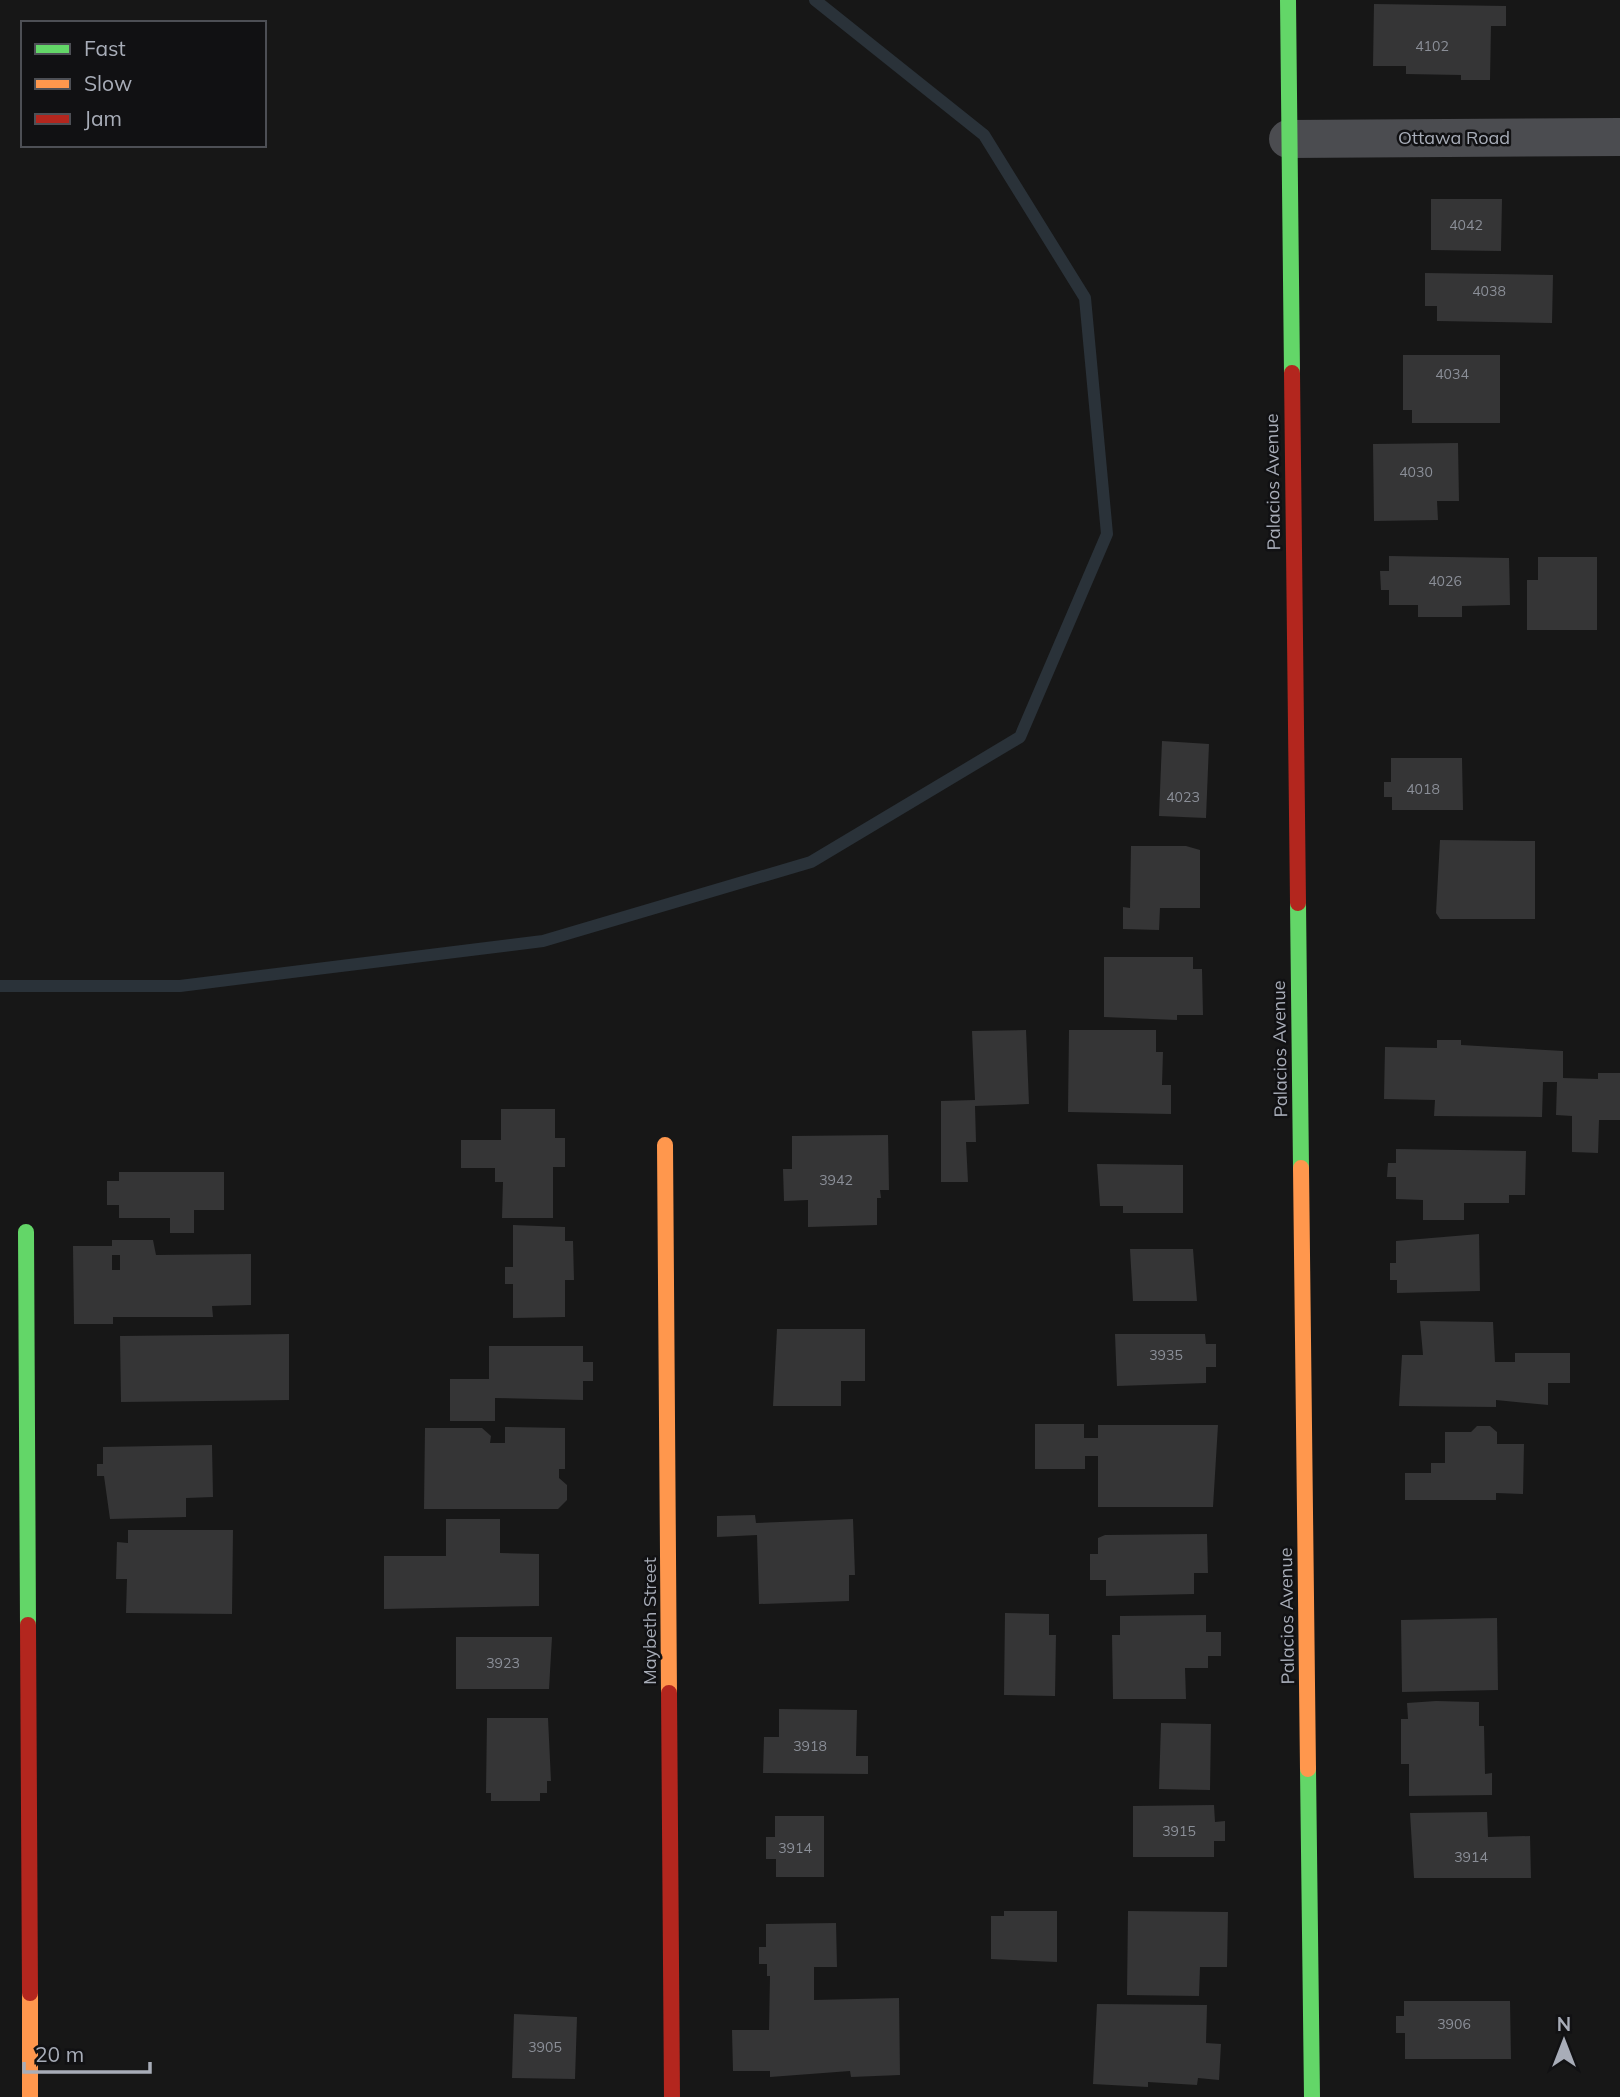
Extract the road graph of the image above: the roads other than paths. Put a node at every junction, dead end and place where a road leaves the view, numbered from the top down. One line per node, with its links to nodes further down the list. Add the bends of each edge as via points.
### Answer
1 (1288, 0): 3 (street, Palacios Avenue)
2 (1620, 137): 3 (street, Ottawa Road)
3 (1288, 139): 8 (street, Palacios Avenue)
4 (665, 1145): 7 (street, Maybeth Street)
5 (26, 1232): 6 (street)
6 (30, 2097)
7 (672, 2097)
8 (1312, 2097)

